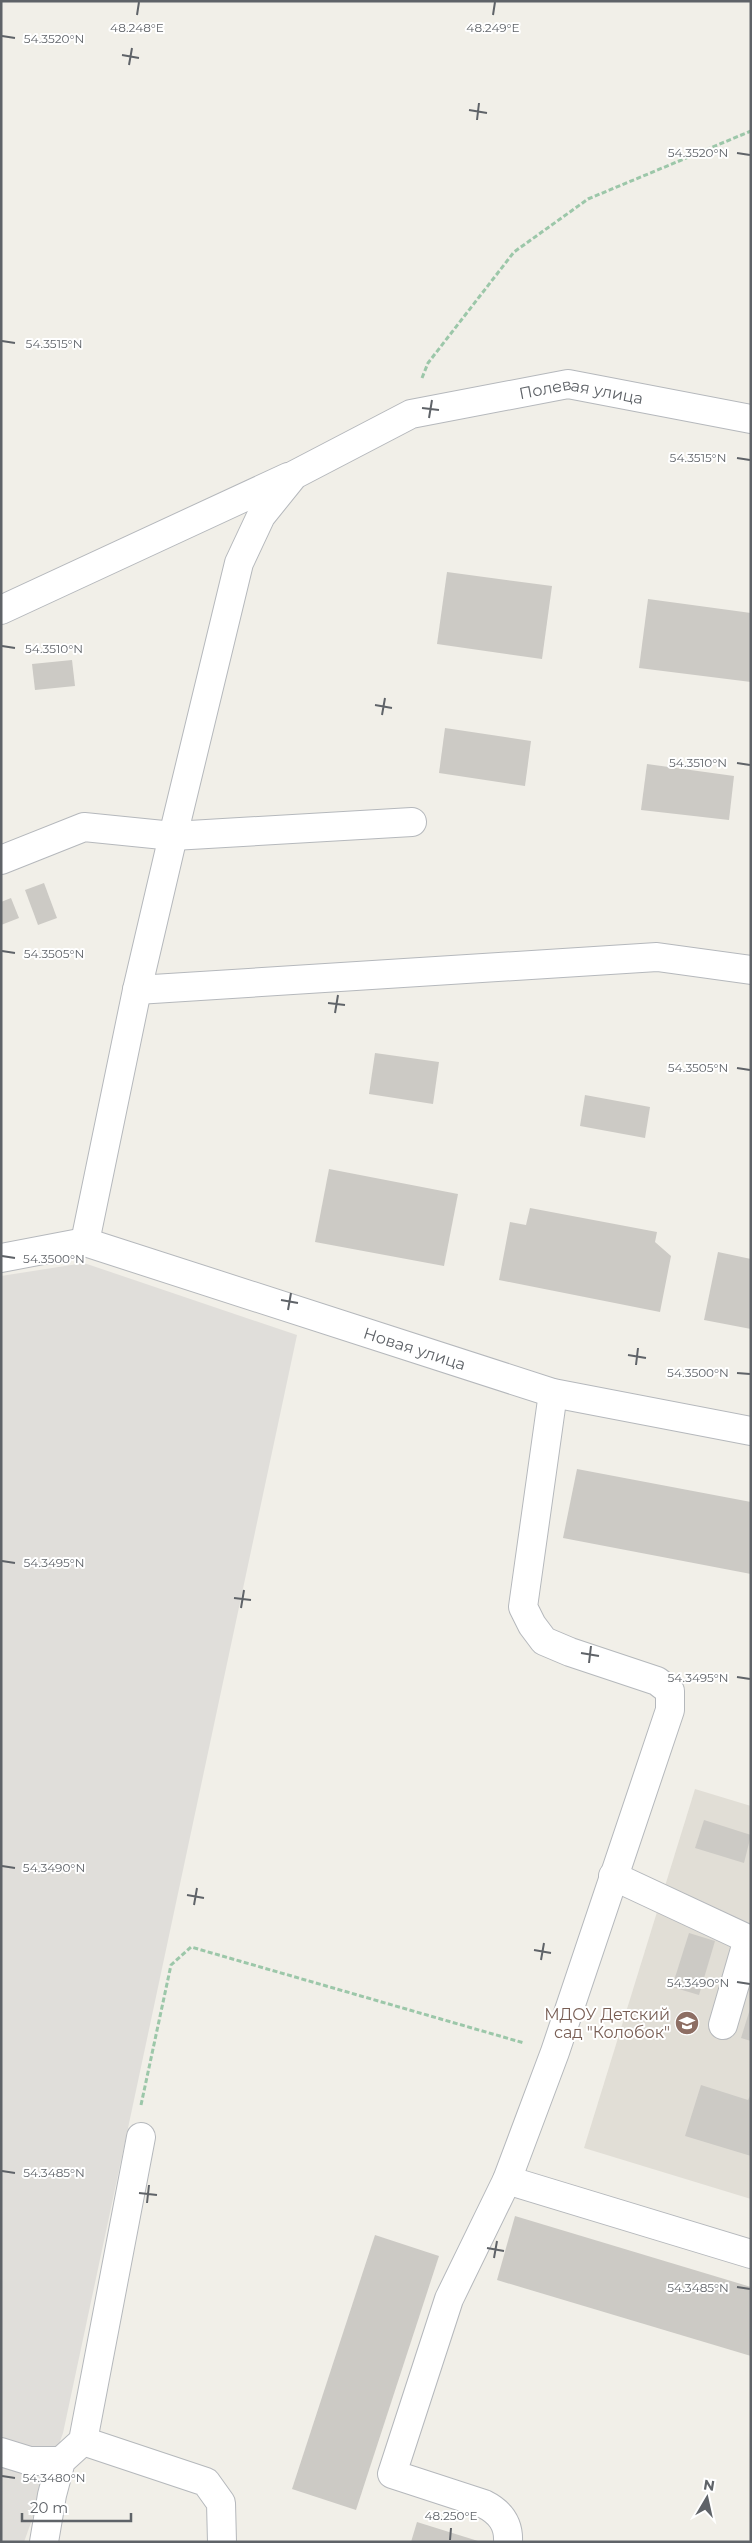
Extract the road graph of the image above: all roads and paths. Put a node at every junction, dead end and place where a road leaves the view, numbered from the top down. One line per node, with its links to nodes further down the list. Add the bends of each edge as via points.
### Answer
1 (751, 132): 2 (path, via 588,199 514,252 428,363)
2 (408, 416): 3 (street, Полевая улица, via 568,384); 4 (street, Полевая улица)
3 (751, 419)
4 (294, 475): 5 (street, Полевая улица); 7 (street, via 261,516 239,563)
5 (1, 610)
6 (412, 822): 7 (street)
7 (173, 836): 8 (street, via 84,828); 10 (street)
8 (1, 860)
9 (751, 970): 10 (street, via 656,957)
10 (138, 990): 11 (street)
11 (85, 1242): 12 (street); 13 (street, Новая улица)
12 (1, 1258)
13 (553, 1393): 14 (street, Новая улица); 15 (street, via 523,1607 544,1641 657,1681 670,1691 670,1710)
14 (751, 1431)
15 (613, 1876): 16 (street, via 748,1939); 17 (street)
16 (723, 2025)
17 (555, 2052): 18 (path, via 191,1947 170,1965 139,2113); 19 (street)
18 (141, 2138): 21 (street)
19 (507, 2180): 20 (street); 26 (street, via 449,2298 392,2474 496,2510 508,2533)
20 (751, 2254)
21 (83, 2441): 23 (street); 25 (street, via 206,2482 221,2503)
22 (1, 2452): 23 (street, via 30,2461)
23 (61, 2461): 24 (street)
24 (44, 2542)
25 (222, 2542)
26 (508, 2542)

